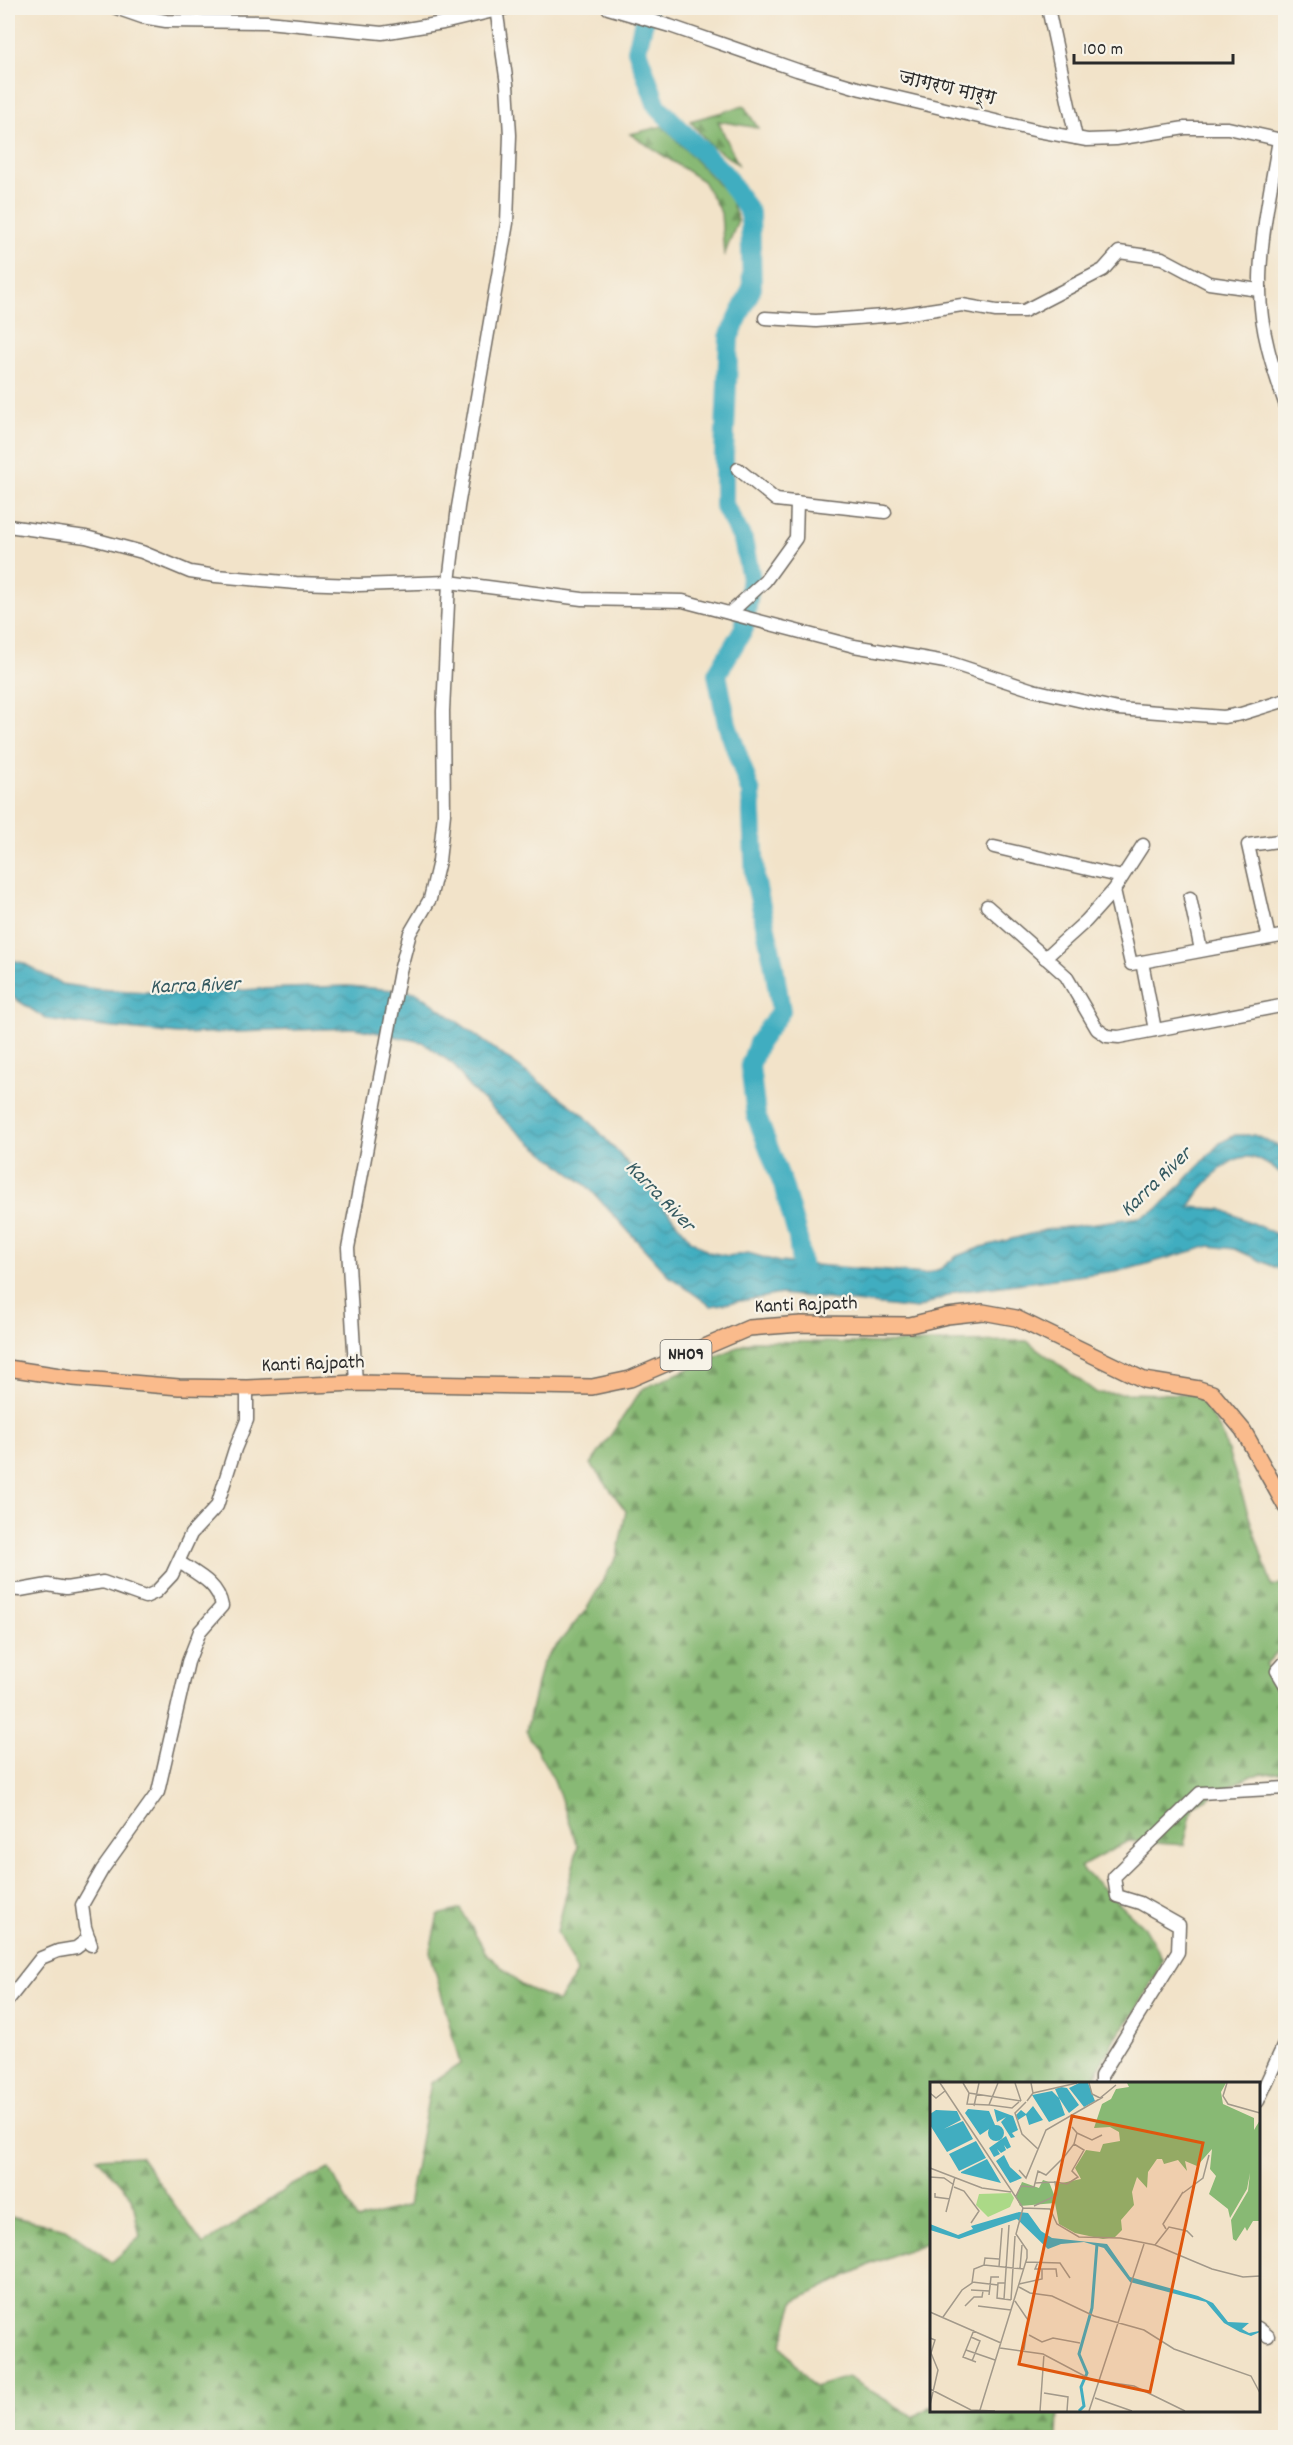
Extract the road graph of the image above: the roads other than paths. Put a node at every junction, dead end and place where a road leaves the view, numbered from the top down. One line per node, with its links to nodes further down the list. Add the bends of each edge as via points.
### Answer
1 (116, 8): 2 (street, via 166,21 267,22 382,33)
2 (500, 8): 14 (street, via 510,135 507,223 458,507)
3 (608, 8): 5 (street, जागरण मार्ग, via 861,89)
4 (1048, 8): 5 (street)
5 (1076, 138): 6 (street, जागरण मार्ग, via 1116,139 1185,128 1228,128)
6 (1282, 140): 7 (street, via 1266,220)
7 (1260, 290): 8 (street, via 1209,283 1162,258 1119,252 1102,270 1024,311 962,305 816,321); 9 (street, via 1269,354)
8 (765, 318)
9 (1286, 406)
10 (738, 469): 11 (street, via 776,500)
11 (797, 502): 12 (street); 15 (street, via 796,538 765,581)
12 (885, 512)
13 (8, 526): 14 (street, via 86,537 142,552 190,572 216,576 296,584)
14 (449, 582): 15 (street, via 582,599 683,601); 32 (street, via 443,711 444,814 439,861 430,898 410,933 400,971 348,1248)
15 (734, 614): 16 (street, via 854,646 951,663 1033,690 1118,710 1224,717)
16 (1286, 700)
17 (1286, 840): 25 (street, via 1248,845)
18 (1143, 845): 20 (street)
19 (994, 847): 20 (street)
20 (1122, 877): 21 (street)
21 (1114, 890): 27 (street); 28 (street, via 1131,964)
22 (1190, 898): 26 (street)
23 (987, 906): 27 (street)
24 (1286, 935): 25 (street)
25 (1269, 938): 26 (street)
26 (1201, 950): 28 (street)
27 (1046, 958): 30 (street, via 1066,976 1097,1029 1107,1036)
28 (1142, 962): 30 (street)
29 (1286, 1005): 30 (street)
30 (1155, 1029)
31 (8, 1368): 33 (main road, Kanti Rajpath / NH09, via 167,1386)
32 (356, 1383): 33 (main road, Kanti Rajpath / NH09); 34 (main road, Kanti Rajpath / NH09, via 592,1387 630,1379 749,1328 801,1324 910,1325 983,1312 1025,1322 1144,1380 1212,1393 1243,1430)
33 (247, 1388): 35 (street, via 247,1420 217,1506 191,1534)
34 (1286, 1507)
35 (179, 1562): 36 (street, via 156,1592 145,1597 103,1582 66,1588 48,1585); 40 (street, via 220,1593 222,1606 200,1631 188,1662 158,1791 82,1905 90,1941 41,1958)
36 (8, 1589)
37 (1286, 1661): 38 (street, via 1277,1671)
38 (1286, 1686)
39 (1286, 1788): 42 (street, via 1200,1793 1114,1877 1117,1896 1140,1903 1179,1925 1178,1952 1101,2076)
40 (8, 2000)
41 (1286, 2040): 43 (street)
42 (1101, 2082)
43 (1260, 2097)

